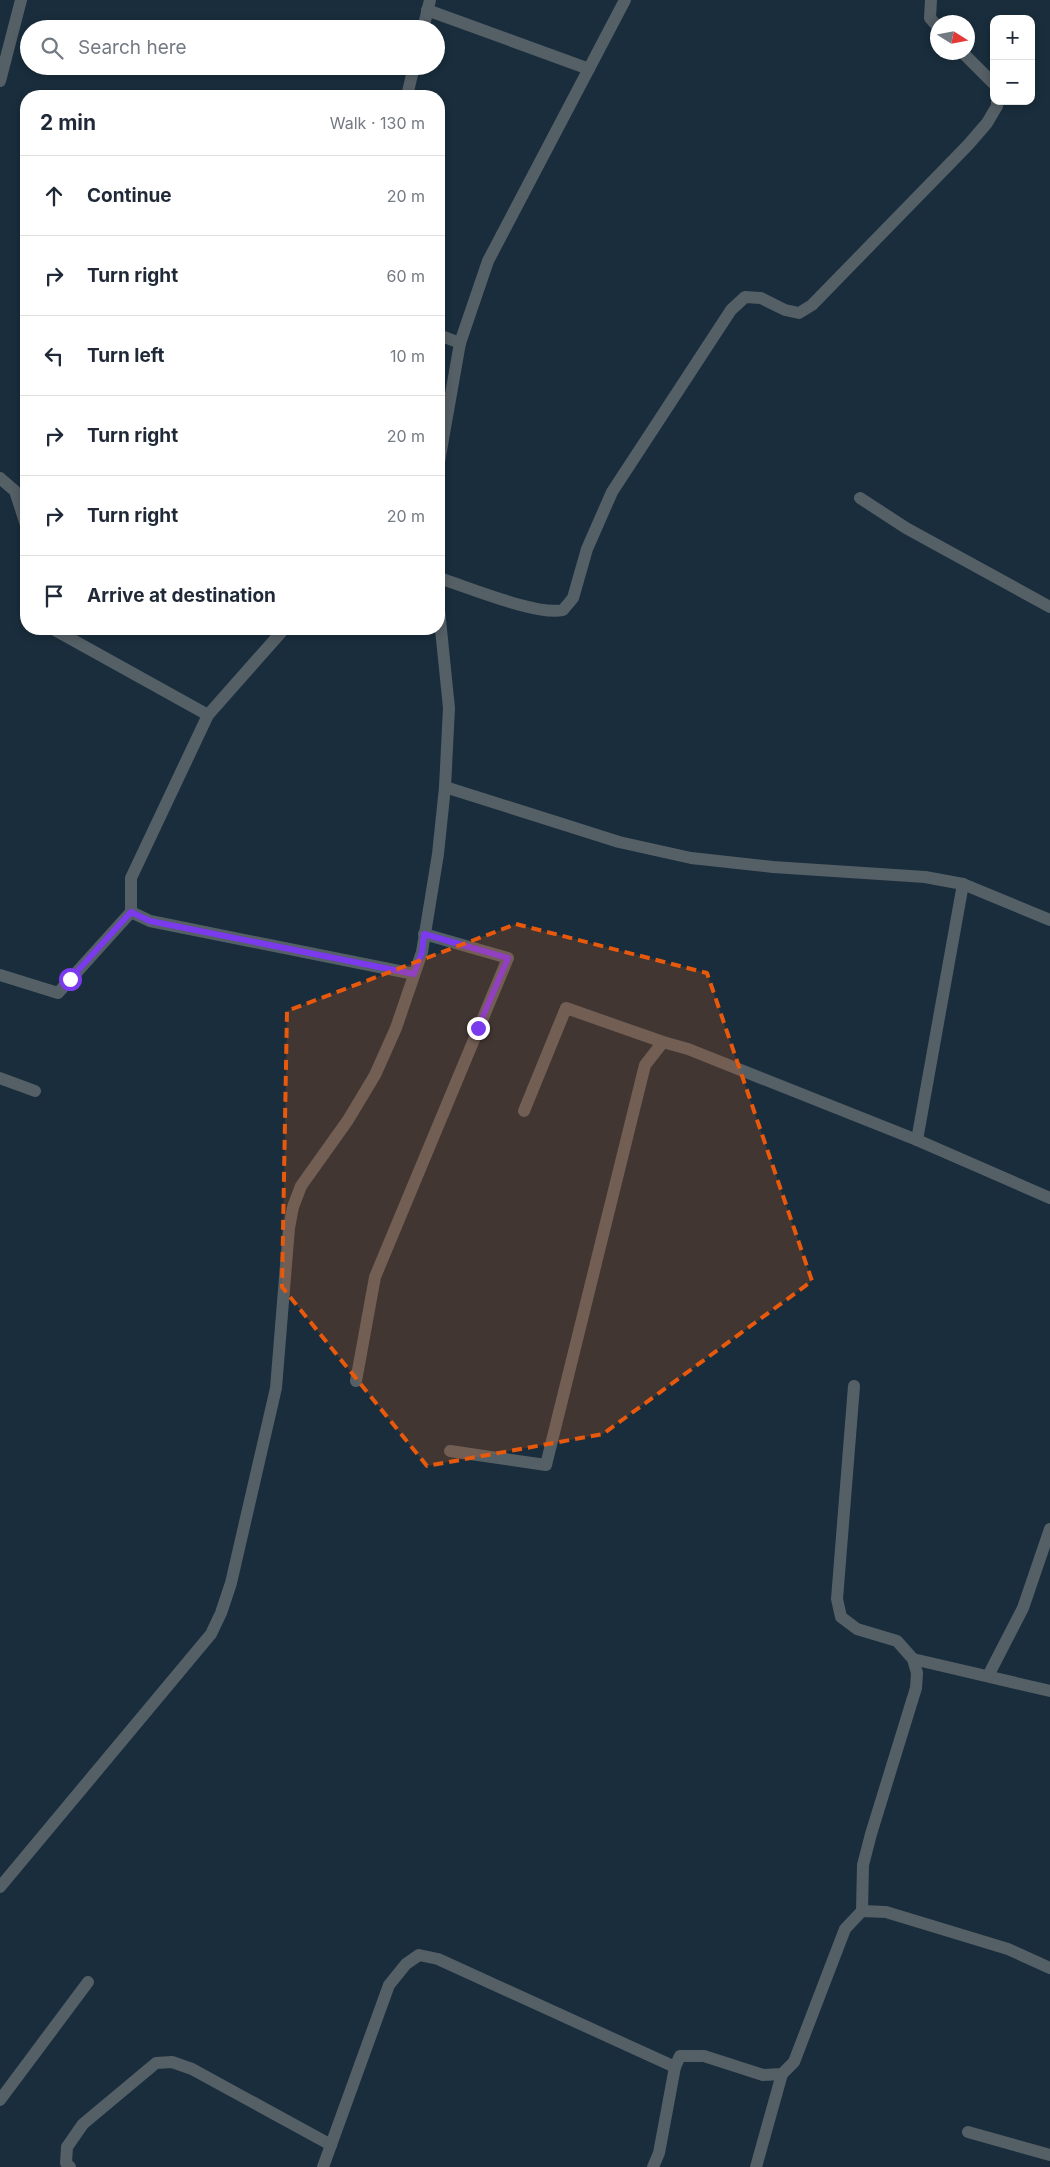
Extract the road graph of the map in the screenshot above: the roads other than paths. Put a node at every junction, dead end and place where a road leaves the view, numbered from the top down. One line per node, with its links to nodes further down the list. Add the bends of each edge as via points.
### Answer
1 (21, 0): 11 (street)
2 (625, 0): 8 (street)
3 (931, 0): 5 (street)
4 (428, 5): 6 (street); 8 (street)
5 (930, 15)
6 (425, 20)
7 (970, 60): 10 (street)
8 (589, 69): 15 (street, via 488,261)
9 (412, 75): 12 (street)
10 (990, 80)
11 (0, 81)
12 (408, 90)
13 (998, 105): 20 (street, via 968,145 812,305 799,313 761,298 745,297 732,310 612,492 572,598 563,610 554,612 530,607)
14 (445, 337): 15 (street)
15 (460, 343): 16 (street)
16 (445, 428)
17 (0, 478): 19 (street, via 16,491)
18 (860, 498): 21 (street, via 906,528)
19 (20, 505)
20 (445, 580)
21 (1050, 608)
22 (64, 635): 25 (street)
23 (279, 635): 25 (street)
24 (442, 635): 26 (street, via 449,708)
25 (208, 715): 28 (street, via 131,878)
26 (445, 787): 27 (street, via 619,842 691,858 925,877); 30 (street, via 438,854)
27 (963, 884): 29 (street); 37 (street)
28 (131, 912): 31 (street, via 150,921); 32 (street, via 58,992)
29 (1050, 920)
30 (424, 934): 31 (street); 39 (street, via 508,958 375,1277)
31 (414, 974): 46 (street, via 396,1028 375,1075 301,1186 293,1207 276,1388 231,1583 221,1613 211,1634)
32 (0, 975)
33 (664, 1042): 36 (street, via 566,1008); 37 (street); 41 (street, via 645,1066 546,1465)
34 (0, 1078): 35 (street)
35 (35, 1091)
36 (524, 1111)
37 (917, 1140): 38 (street)
38 (1050, 1198)
39 (356, 1381)
40 (854, 1386): 43 (street, via 837,1599 841,1617 857,1629 897,1641)
41 (450, 1451)
42 (1050, 1528): 44 (street, via 1023,1608)
43 (913, 1659): 44 (street); 47 (street, via 917,1672 916,1688 863,1865)
44 (988, 1676): 45 (street)
45 (1050, 1691)
46 (0, 1887)
47 (862, 1910): 48 (street, via 886,1912 980,1940); 51 (street, via 845,1929 794,2062)
48 (1050, 1968)
49 (88, 1982): 52 (street)
50 (675, 2067): 51 (street, via 680,2056 704,2056 763,2075); 54 (street, via 438,1958 419,1955 406,1964 389,1985); 58 (street, via 659,2153)
51 (782, 2074): 59 (street)
52 (0, 2100)
53 (968, 2132): 55 (street)
54 (331, 2145): 56 (street, via 192,2069 172,2062 156,2063 83,2124 67,2147 66,2163); 57 (street)
55 (1050, 2155)
56 (70, 2167)
57 (323, 2167)
58 (653, 2167)
59 (756, 2167)

